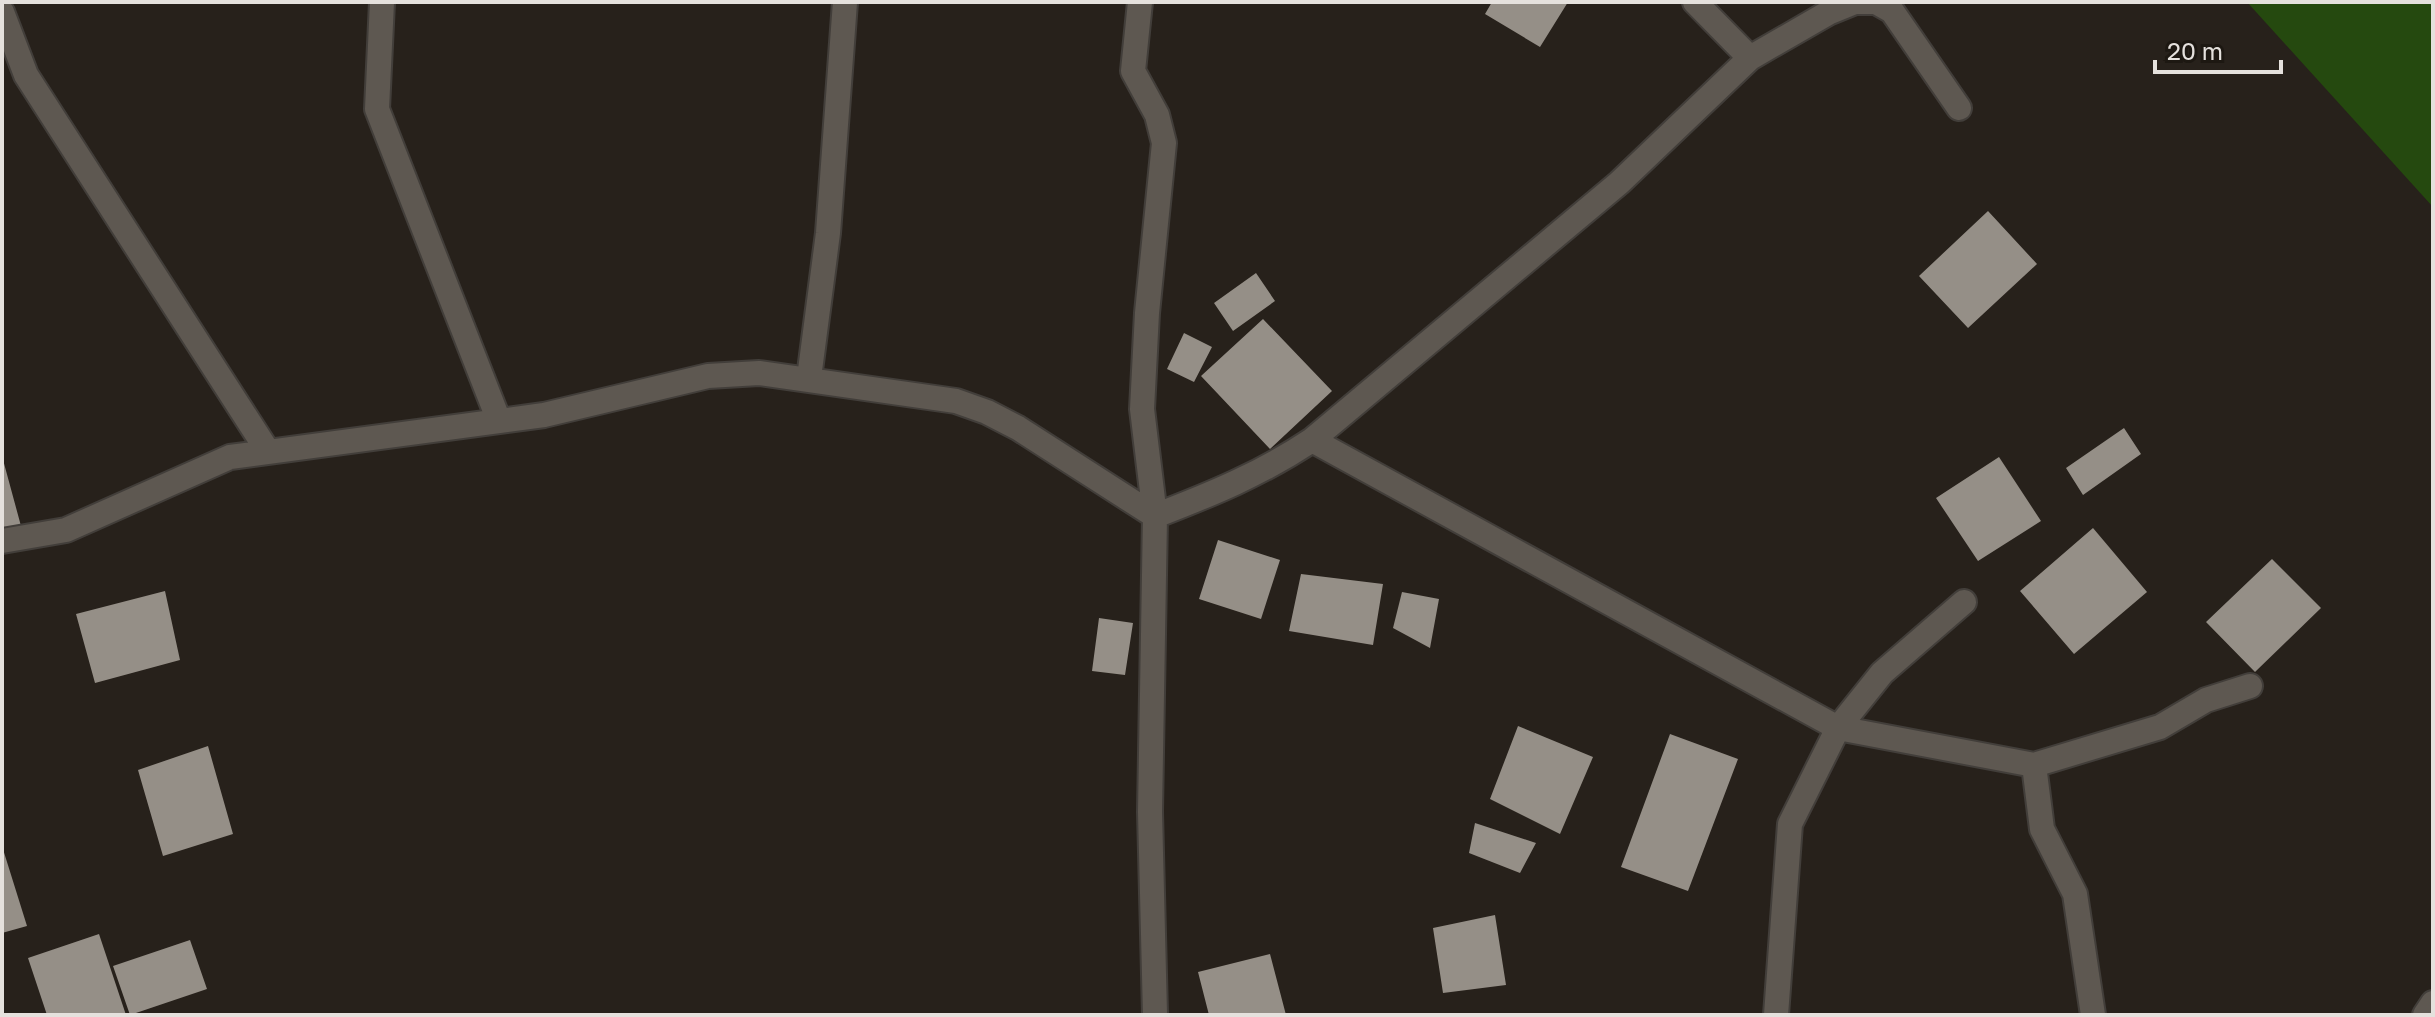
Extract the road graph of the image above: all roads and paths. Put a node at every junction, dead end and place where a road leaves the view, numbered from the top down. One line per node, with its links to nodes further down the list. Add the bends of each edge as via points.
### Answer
1 (382, 2): 10 (street, via 377,109)
2 (845, 2): 9 (street, via 828,233)
3 (1140, 2): 13 (street, via 1133,71 1157,115 1164,143 1142,409)
4 (1695, 2): 7 (street)
5 (1874, 2): 7 (street, via 1855,2 1828,13); 8 (street, via 1892,11)
6 (2, 12): 12 (street, via 26,75)
7 (1750, 58): 11 (street, via 1619,183)
8 (1959, 108)
9 (809, 378): 10 (street, via 759,373 708,376); 13 (street, via 956,401 987,412)
10 (499, 421): 12 (street)
11 (1312, 440): 13 (street, via 1272,466); 17 (street)
12 (267, 450): 14 (street, via 230,457 66,530)
13 (1155, 516): 20 (street, via 1150,812)
14 (2, 541)
15 (1964, 602): 17 (street, via 1882,673)
16 (2250, 686): 18 (street, via 2206,700 2160,727)
17 (1838, 728): 18 (street); 21 (street, via 1790,824)
18 (2034, 765): 22 (street, via 2042,829 2075,894)
19 (2433, 1003): 23 (street)
20 (1155, 1015)
21 (1776, 1015)
22 (2093, 1015)
23 (2425, 1015)

